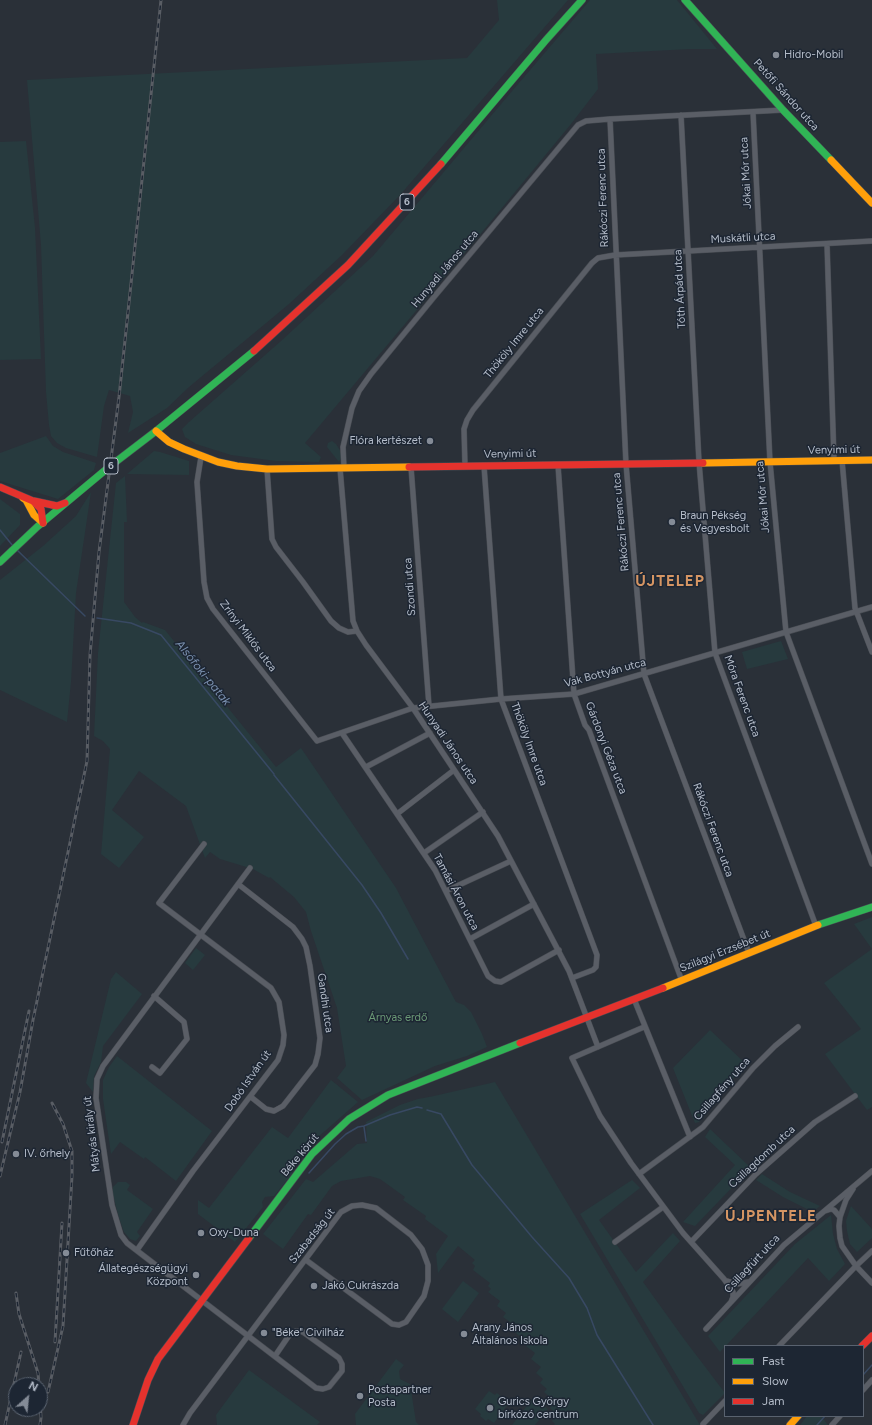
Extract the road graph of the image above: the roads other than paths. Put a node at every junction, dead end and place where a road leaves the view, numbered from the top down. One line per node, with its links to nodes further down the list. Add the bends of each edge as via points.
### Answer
1 (582, 0): 13 (street, 6, via 431,176 348,265 261,346)
2 (685, 0): 3 (street, Petőfi Sándor utca)
3 (783, 110): 4 (street, Hunyadi János utca); 7 (street, Petőfi Sándor utca)
4 (753, 112): 5 (street, Hunyadi János utca); 10 (street, Jókai Mór utca)
5 (681, 115): 6 (street, Hunyadi János utca); 11 (street, Tóth Árpád utca)
6 (610, 119): 12 (street, Rákóczi Ferenc utca); 25 (street, Hunyadi János utca, via 586,121 578,126 371,374 359,391 352,408 343,447)
7 (872, 203)
8 (872, 241): 9 (street, Muskátli utca)
9 (827, 244): 10 (street, Muskátli utca); 15 (street)
10 (760, 247): 11 (street, Muskátli utca); 19 (street, Jókai Mór utca)
11 (688, 251): 12 (street, Muskátli utca); 18 (street, Tóth Árpád utca)
12 (615, 255): 20 (street, Rákóczi Ferenc utca); 22 (street, Thököly Imre utca, via 598,258 592,264 473,410 464,428)
13 (156, 431): 14 (street, Venyimi út, via 169,442); 30 (street, 6)
14 (201, 457): 26 (street, Venyimi út, via 237,466); 48 (street, Zrínyi Miklós utca, via 197,482 207,598)
15 (834, 460): 16 (street, Venyimi út); 19 (street, Venyimi út)
16 (842, 460): 17 (street, Venyimi út); 36 (street)
17 (872, 460)
18 (699, 462): 19 (street, Venyimi út); 20 (street, Venyimi út); 40 (street, Móra Ferenc utca)
19 (770, 462): 38 (street, Jókai Mór utca)
20 (626, 464): 21 (street, Venyimi út); 41 (street, Rákóczi Ferenc utca)
21 (558, 465): 23 (street, Venyimi út); 42 (street, Gárdonyi Géza utca)
22 (465, 466): 23 (street, Venyimi út); 24 (street, Venyimi út)
23 (484, 466): 43 (street, Thököly Imre utca)
24 (411, 467): 25 (street, Venyimi út); 44 (street, Szondi utca)
25 (342, 468): 26 (street, Venyimi út); 37 (street, Hunyadi János utca, via 353,621)
26 (267, 469): 37 (street, via 272,539 276,547 331,621 348,632)
27 (0, 487): 28 (street)
28 (18, 494): 29 (street); 31 (street, via 26,500)
29 (33, 501): 30 (street, via 57,506); 32 (street, via 41,509)
30 (67, 503): 32 (street, 6)
31 (34, 515): 32 (street); 33 (street)
32 (43, 523): 33 (street, 6)
33 (32, 533): 34 (street, 6)
34 (0, 562)
35 (872, 607): 36 (street, Vak Bottyán utca)
36 (856, 612): 38 (street, Vak Bottyán utca); 39 (street)
37 (357, 631): 45 (street, Hunyadi János utca)
38 (786, 632): 40 (street, Vak Bottyán utca); 56 (street, Jókai Mór utca)
39 (872, 652)
40 (715, 653): 41 (street, Vak Bottyán utca); 62 (street, Móra Ferenc utca)
41 (644, 674): 42 (street, Vak Bottyán utca); 66 (street, Rákóczi Ferenc utca)
42 (574, 694): 43 (street, Vak Bottyán utca); 68 (street, Gárdonyi Géza utca)
43 (501, 699): 44 (street, Vak Bottyán utca); 67 (street, Thököly Imre utca, via 597,956 597,965 593,970)
44 (429, 706): 45 (street, Vak Bottyán utca)
45 (414, 708): 46 (street, Vak Bottyán utca); 47 (street, Hunyadi János utca)
46 (342, 733): 48 (street, Vak Bottyán utca); 49 (street, Tamási Áron utca)
47 (430, 733): 49 (street); 50 (street, Hunyadi János utca)
48 (317, 741)
49 (366, 767): 52 (street, Tamási Áron utca)
50 (454, 770): 51 (street, Hunyadi János utca); 52 (street)
51 (483, 812): 54 (street); 55 (street, Hunyadi János utca)
52 (397, 814): 54 (street, Tamási Áron utca)
53 (204, 844): 63 (street, Dobó István út, via 159,902)
54 (424, 853): 59 (street, Tamási Áron utca)
55 (511, 861): 59 (street); 60 (street, Hunyadi János utca)
56 (872, 864)
57 (250, 868): 58 (street)
58 (238, 884): 63 (street); 77 (street, Gandhi utca, via 293,927 302,939 310,966 320,1038 314,1065 284,1106 274,1111 266,1109)
59 (446, 891): 64 (street, Tamási Áron utca)
60 (534, 904): 64 (street); 65 (street, Hunyadi János utca)
61 (872, 907): 62 (street, Szilágyi Erzsébet út)
62 (816, 926): 66 (street, Szilágyi Erzsébet út)
63 (200, 934): 69 (street, Mátyás király út); 77 (street, Dobó István út, via 266,983 279,1002 284,1035 281,1052)
64 (470, 939): 65 (street, Tamási Áron utca, via 488,976 498,982)
65 (559, 950): 67 (street, Hunyadi János utca)
66 (749, 953): 68 (street, Szilágyi Erzsébet út)
67 (572, 978): 71 (street, Hunyadi János utca)
68 (682, 981): 70 (street, Szilágyi Erzsébet út)
69 (154, 996): 75 (street, via 184,1022 188,1039 160,1073); 87 (street, Mátyás király út, via 103,1066 97,1079 96,1092 112,1205 121,1235)
70 (634, 999): 71 (street, Szilágyi Erzsébet út); 72 (street)
71 (587, 1018): 74 (street, Hunyadi János utca); 94 (street, Béke körút, via 411,1085 388,1095 349,1119 312,1154)
72 (644, 1027): 74 (street); 78 (street)
73 (798, 1027): 78 (street, Csillagfény utca, via 765,1056 702,1127)
74 (598, 1047): 80 (street, via 572,1058 600,1116)
75 (152, 1067)
76 (855, 1096): 86 (street, Csillagdomb utca, via 811,1126 756,1174)
77 (251, 1097): 87 (street, Dobó István út)
78 (690, 1137): 80 (street, Csillagfény utca)
79 (872, 1171): 81 (street, Csillagfürt utca)
80 (638, 1174): 82 (street)
81 (857, 1184): 83 (street, Csillagfürt utca); 84 (street, via 846,1200)
82 (663, 1207): 85 (street); 86 (street)
83 (824, 1211): 84 (street, via 834,1210); 92 (street, Csillagfürt utca, via 784,1245)
84 (840, 1217): 90 (street, via 842,1246)
85 (615, 1242)
86 (691, 1242): 91 (street)
87 (136, 1250): 94 (street, Mátyás király út)
88 (872, 1251): 90 (street)
89 (306, 1260): 89 (street, Szabadság út, via 341,1212 352,1206 362,1205 376,1208 411,1234 422,1249 428,1265 428,1281 424,1296 406,1322 392,1324); 97 (street, Szabadság út)
90 (856, 1266): 93 (street); 99 (street)
91 (724, 1279): 92 (street, via 737,1284); 95 (street, via 733,1292)
92 (750, 1281): 95 (street, Csillagfürt utca)
93 (872, 1283)
94 (202, 1300): 97 (street, Mátyás király út); 108 (street, Béke körút, via 158,1359 138,1408)
95 (731, 1302): 96 (street, Csillagfürt utca)
96 (706, 1329)
97 (248, 1336): 101 (street, Mátyás király út); 109 (street, Szabadság út)
98 (872, 1336): 100 (street)
99 (780, 1345)
100 (863, 1345)
101 (275, 1356): 101 (street, Mátyás király út, via 316,1388 329,1387 342,1371 339,1358 303,1332 296,1331 289,1335)
102 (872, 1380): 103 (street)
103 (864, 1389)
104 (724, 1402): 107 (street)
105 (797, 1417): 110 (street)
106 (839, 1417): 111 (street)
107 (703, 1424)
108 (134, 1425)
109 (183, 1425)
110 (790, 1425)
111 (832, 1425)

